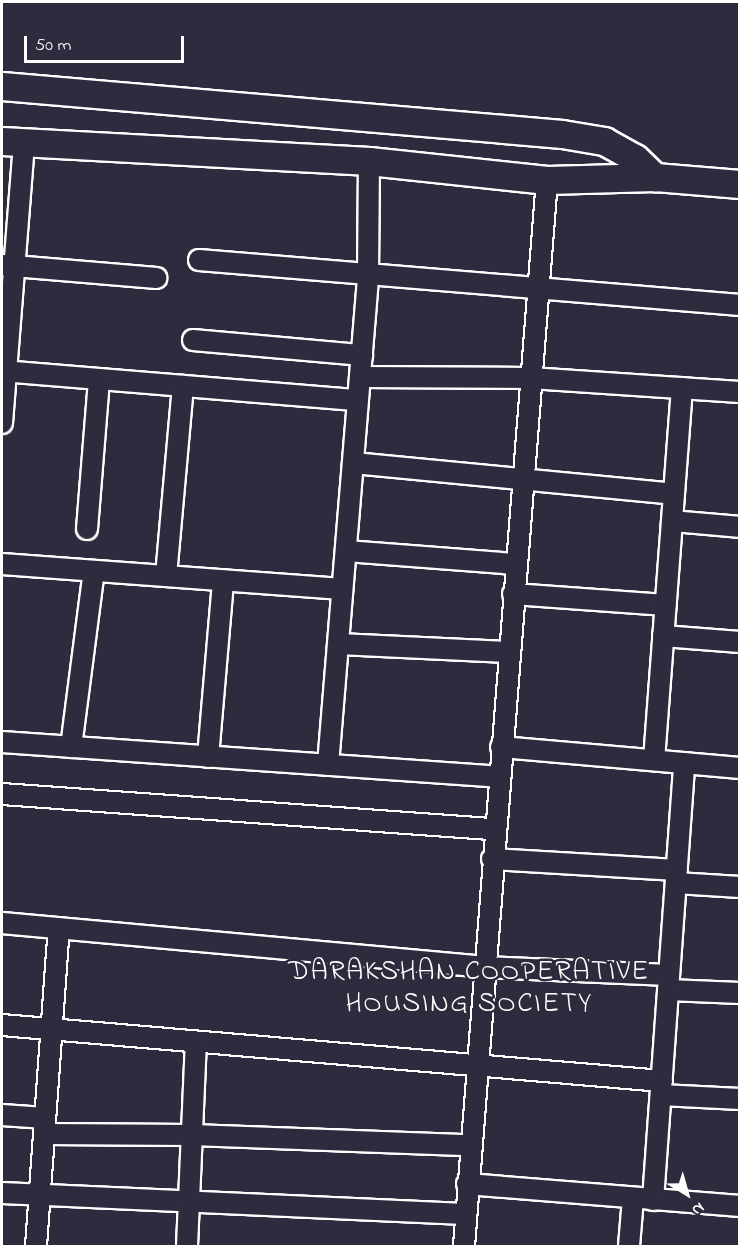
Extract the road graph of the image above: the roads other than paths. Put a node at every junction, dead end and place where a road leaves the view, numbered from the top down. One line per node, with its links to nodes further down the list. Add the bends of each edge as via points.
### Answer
1 (2, 86): 2 (street)
2 (304, 112): 4 (street); 6 (street, via 604,141 635,158)
3 (13, 143): 4 (street); 10 (street)
4 (298, 158): 5 (street)
5 (369, 161): 7 (street); 11 (street)
6 (655, 177): 7 (street); 8 (street)
7 (547, 180): 13 (street)
8 (740, 184)
9 (199, 260): 11 (street)
10 (9, 265): 12 (street); 17 (street)
11 (368, 275): 13 (street); 16 (street)
12 (156, 278)
13 (541, 291): 14 (street); 19 (street)
14 (740, 305)
15 (193, 340): 16 (street)
16 (362, 355): 18 (street)
17 (4, 371): 20 (street); 25 (street)
18 (360, 377): 19 (street); 24 (street)
19 (530, 378): 22 (street); 27 (street)
20 (99, 379): 21 (street); 31 (street)
21 (183, 386): 24 (street); 36 (street)
22 (682, 388): 23 (street); 28 (street)
23 (740, 392)
24 (358, 400): 26 (street)
25 (2, 423)
26 (353, 463): 27 (street); 32 (street)
27 (522, 481): 28 (street); 34 (street)
28 (674, 494): 29 (street)
29 (672, 521): 30 (street); 40 (street)
30 (740, 527)
31 (87, 529)
32 (346, 551): 34 (street); 38 (street)
33 (2, 564): 35 (street)
34 (515, 564): 39 (street)
35 (94, 571): 36 (street); 46 (street)
36 (166, 576): 37 (street)
37 (224, 581): 38 (street); 48 (street)
38 (342, 590): 43 (street)
39 (513, 594): 40 (street); 44 (street)
40 (666, 605): 41 (street)
41 (663, 636): 42 (street); 49 (street)
42 (740, 642)
43 (338, 644): 44 (street); 51 (street)
44 (508, 652): 47 (street)
45 (2, 742): 46 (street)
46 (71, 747): 48 (street)
47 (501, 747): 49 (street); 53 (street)
48 (208, 757): 51 (street)
49 (654, 760): 50 (street)
50 (684, 763): 52 (street); 57 (street)
51 (328, 765): 53 (street)
52 (740, 768)
53 (499, 777): 55 (street)
54 (2, 794): 55 (street)
55 (495, 830): 56 (street)
56 (492, 859): 57 (street); 61 (street)
57 (676, 876): 58 (street); 62 (street)
58 (740, 887)
59 (2, 923): 60 (street)
60 (59, 929): 61 (street); 65 (street)
61 (484, 967): 62 (street); 67 (street)
62 (669, 982): 63 (street); 68 (street)
63 (740, 993)
64 (2, 1025): 65 (street)
65 (52, 1030): 66 (street); 71 (street)
66 (196, 1042): 67 (street); 72 (street)
67 (476, 1067): 68 (street); 73 (street)
68 (661, 1088): 69 (street); 78 (street)
69 (740, 1100)
70 (2, 1115): 71 (street)
71 (45, 1126): 72 (street); 76 (street)
72 (192, 1135): 73 (street); 79 (street)
73 (469, 1145): 74 (street)
74 (467, 1184): 77 (street); 81 (street)
75 (2, 1193): 76 (street)
76 (40, 1197): 79 (street); 82 (street)
77 (633, 1198): 78 (street); 85 (street)
78 (653, 1200): 80 (street)
79 (189, 1203): 81 (street); 83 (street)
80 (740, 1206)
81 (465, 1214): 84 (street)
82 (36, 1246)
83 (187, 1246)
84 (464, 1246)
85 (630, 1246)

